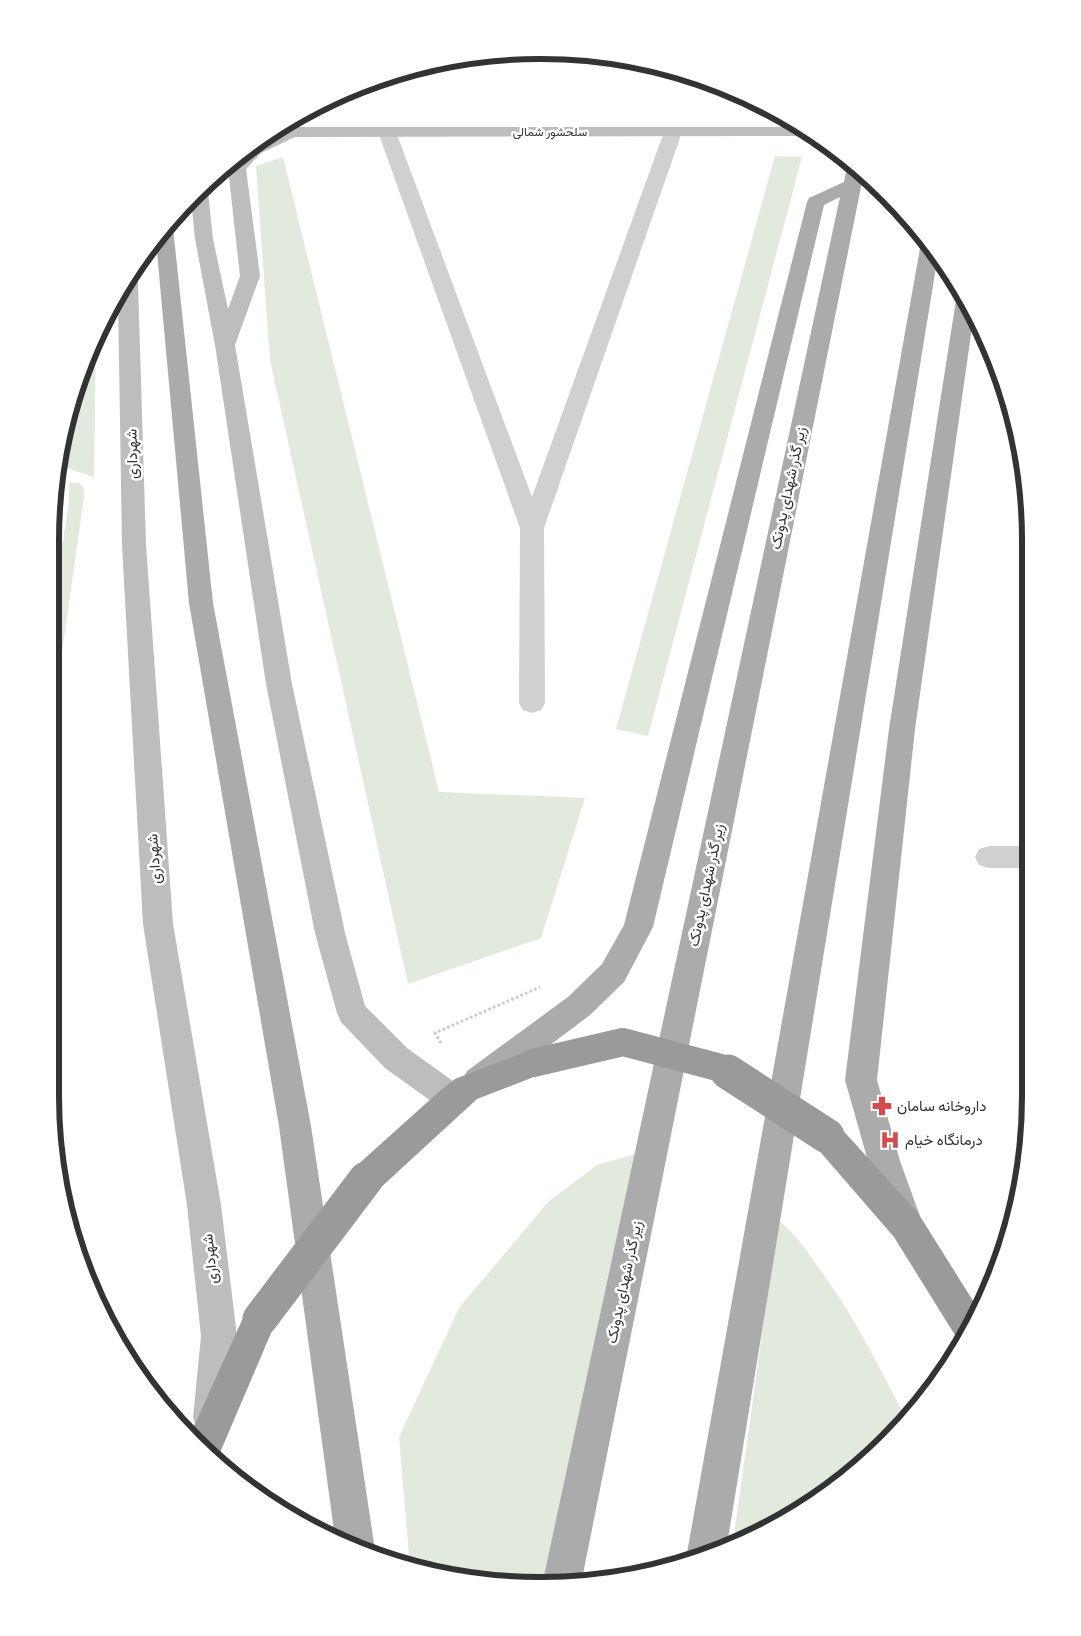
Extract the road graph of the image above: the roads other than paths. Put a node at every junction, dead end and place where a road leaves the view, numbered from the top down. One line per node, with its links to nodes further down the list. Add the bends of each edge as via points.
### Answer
1 (287, 131): 2 (street, سلحشور شمالی)
2 (387, 132): 3 (street, سلحشور شمالی); 13 (street)
3 (673, 132): 4 (street, سلحشور شمالی); 13 (street)
4 (795, 132)
5 (247, 158): 12 (street, via 237,168 250,276)
6 (853, 175): 17 (main road, via 816,202 638,927 613,973 579,1006); 23 (main road, زیر گذر شهدای پدونک)
7 (200, 200): 12 (street)
8 (165, 239): 21 (main road, via 201,603 295,1126)
9 (928, 254): 22 (main road)
10 (128, 292): 20 (street, شهرداری, via 134,544 158,924 204,1205 219,1336)
11 (964, 311): 18 (main road, via 902,729 861,1080)
12 (224, 345): 17 (street, via 279,684 330,933 352,1013 396,1058)
13 (532, 528): 14 (street)
14 (532, 703)
15 (989, 857): 16 (street)
16 (1022, 858)
17 (460, 1094): 18 (highway, bridge, via 533,1063 623,1042 721,1068 827,1136); 20 (highway, bridge, via 366,1179 260,1319)
18 (906, 1225): 19 (highway)
19 (966, 1322)
20 (206, 1440)
21 (355, 1540)
22 (707, 1548)
23 (563, 1576)

